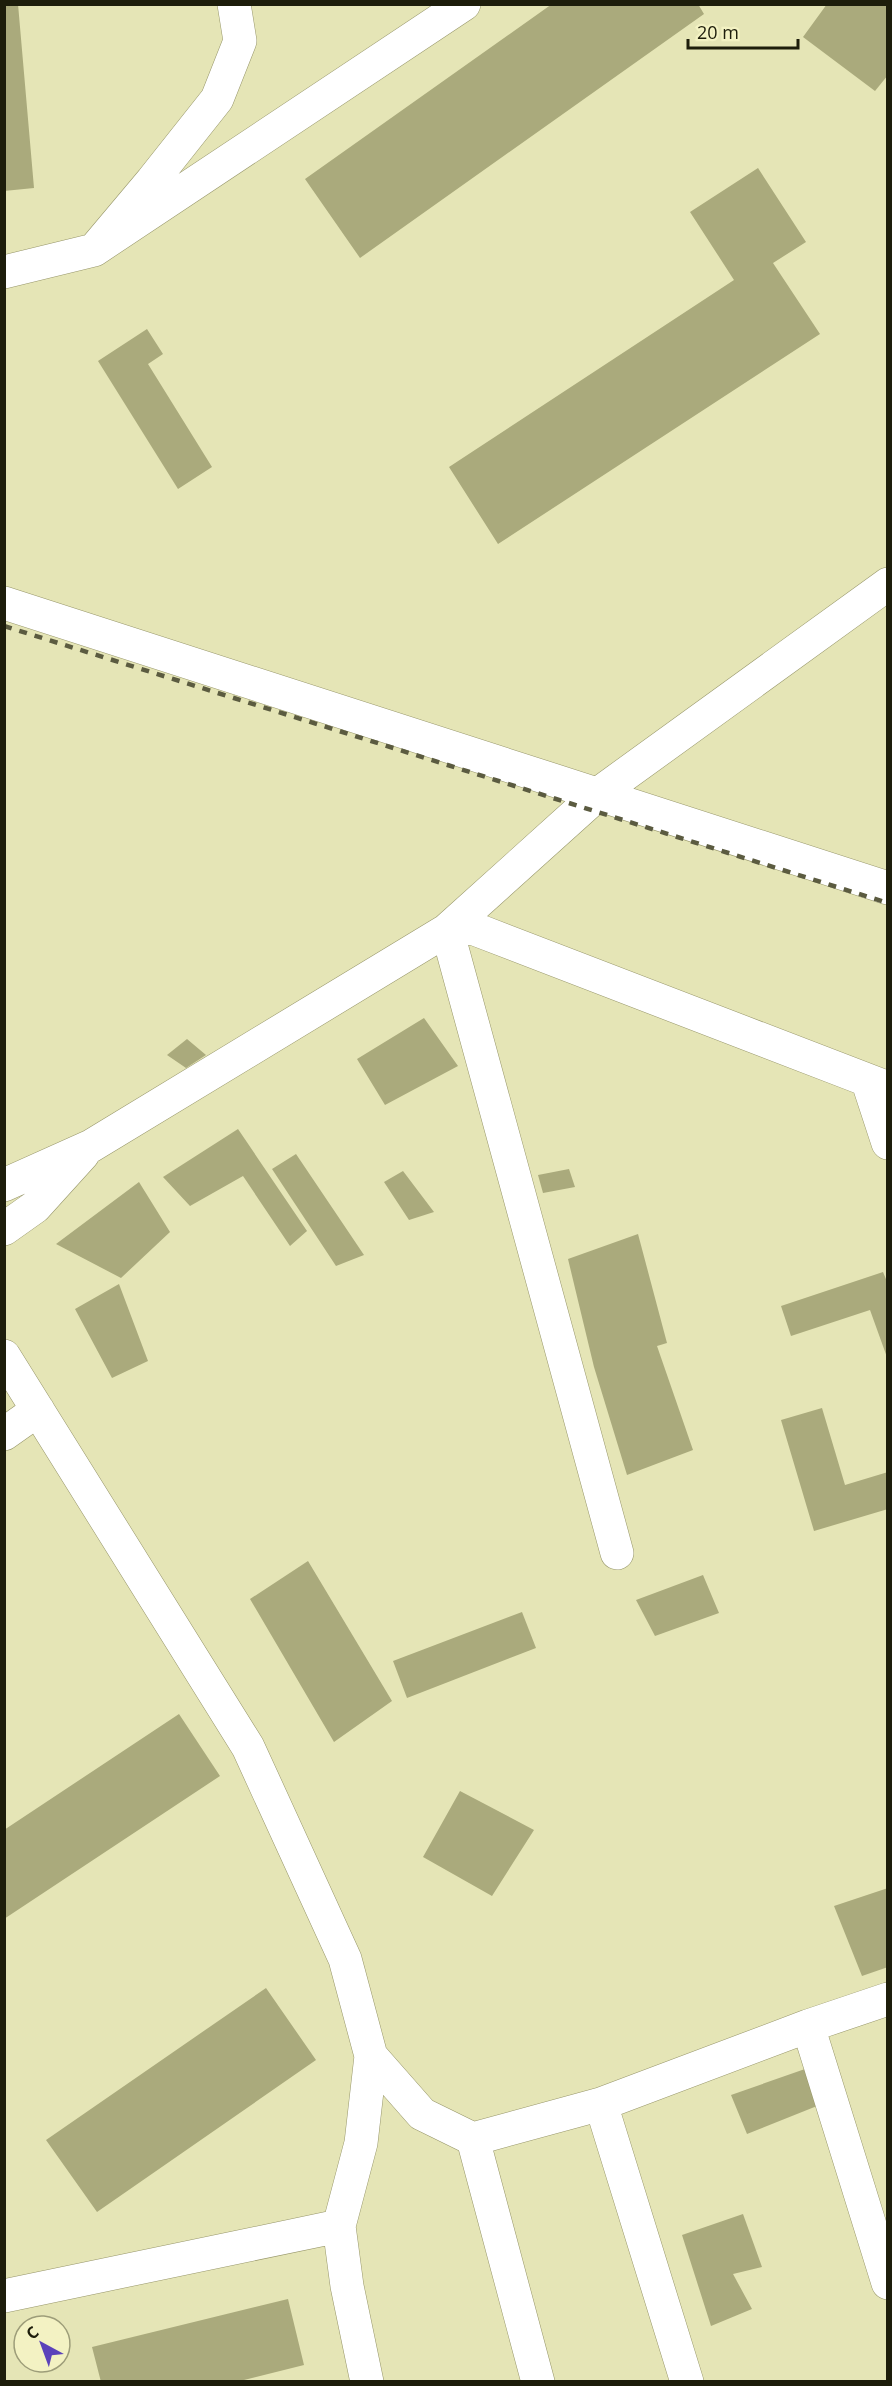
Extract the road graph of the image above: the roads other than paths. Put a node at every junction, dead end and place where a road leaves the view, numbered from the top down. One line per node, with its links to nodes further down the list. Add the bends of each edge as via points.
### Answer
1 (234, 4): 3 (street, via 240,41 217,99)
2 (464, 4): 3 (street)
3 (94, 250): 4 (street)
4 (4, 272)
5 (888, 584): 7 (street)
6 (4, 603): 7 (street)
7 (598, 794): 8 (street); 9 (street)
8 (888, 888)
9 (447, 930): 10 (street, via 472,928); 12 (street); 19 (street)
10 (878, 1085): 11 (street)
11 (888, 1143)
12 (91, 1146): 13 (street); 14 (street)
13 (8, 1179): 14 (street)
14 (35, 1207): 15 (street)
15 (4, 1229)
16 (4, 1356): 17 (street)
17 (38, 1410): 18 (street); 22 (street, via 248,1747 345,1959)
18 (4, 1434)
19 (617, 1553)
20 (888, 1999): 21 (street)
21 (808, 2026): 23 (street); 26 (street)
22 (371, 2056): 24 (street, via 422,2114); 25 (street, via 361,2143)
23 (601, 2104): 24 (street); 30 (street)
24 (473, 2139): 29 (street)
25 (339, 2226): 27 (street); 28 (street)
26 (888, 2283)
27 (4, 2296)
28 (367, 2382)
29 (538, 2382)
30 (687, 2382)

